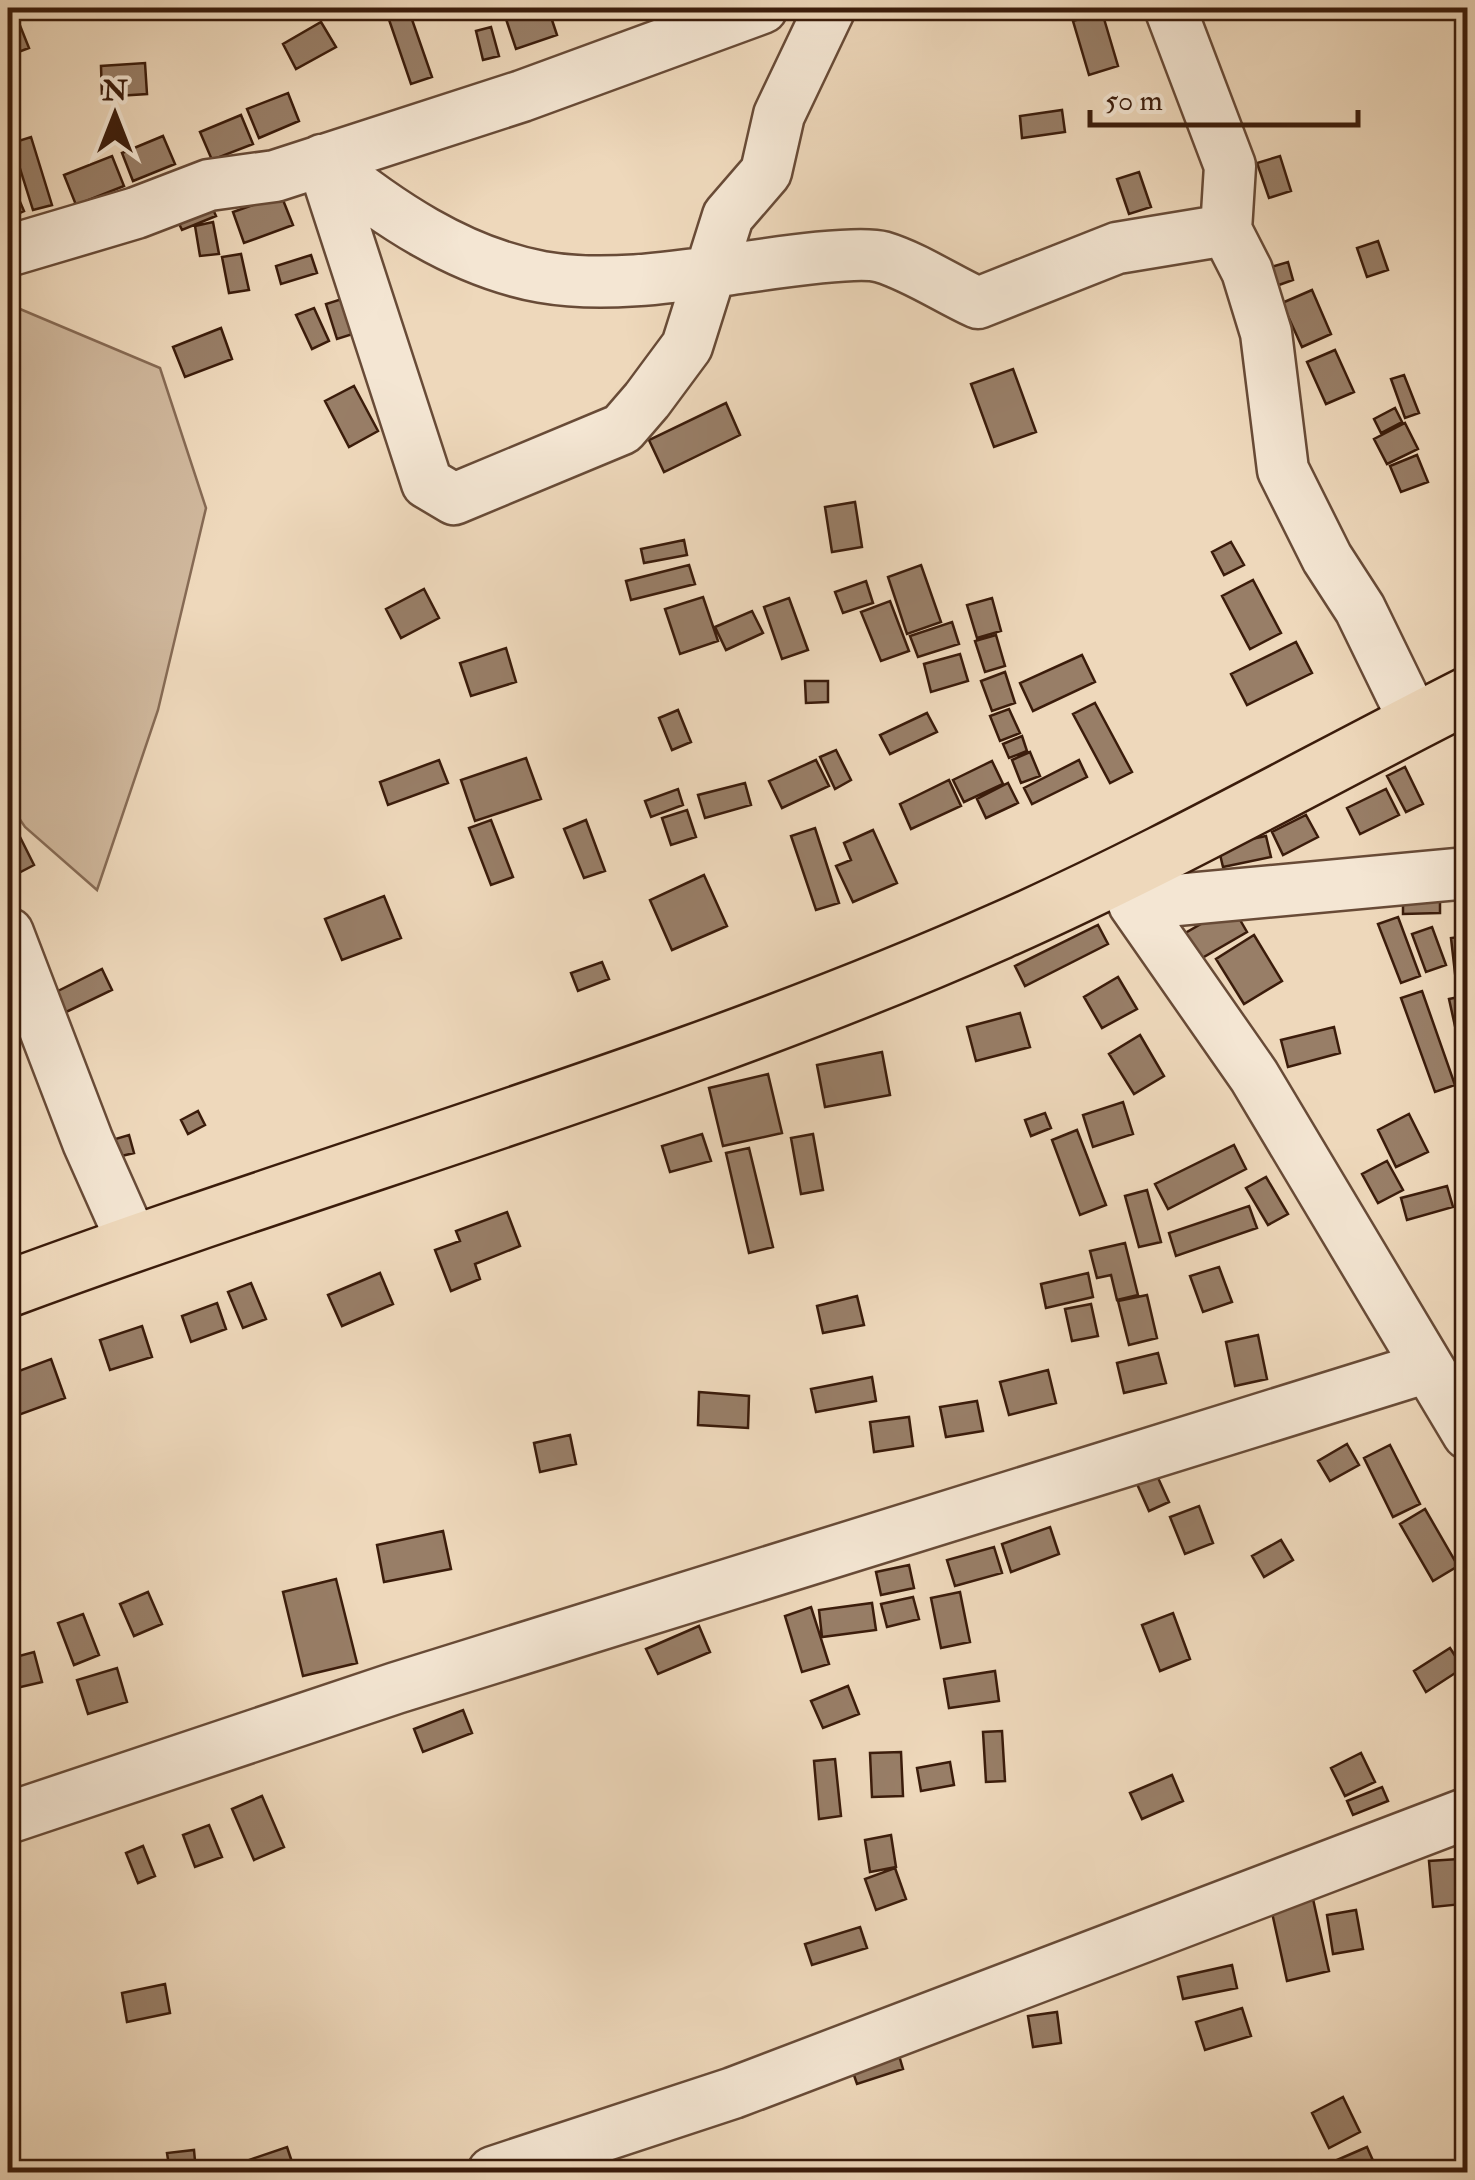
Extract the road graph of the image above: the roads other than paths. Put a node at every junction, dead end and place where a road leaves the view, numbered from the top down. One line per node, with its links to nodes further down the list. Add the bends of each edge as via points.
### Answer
1 (762, 8): 4 (street)
2 (830, 8): 7 (street, via 779,115 766,172 728,216)
3 (1170, 8): 5 (street, via 1230,166)
4 (322, 160): 6 (street, via 275,176 209,184); 7 (street, via 415,228 541,277 615,282); 7 (street, via 427,484 454,500 622,429 688,346)
5 (1226, 230): 7 (street, via 1117,248 978,303 880,256); 9 (street, via 1266,333 1283,470)
6 (8, 251)
7 (711, 272)
8 (1468, 694): 9 (highway)
9 (1415, 722): 11 (highway)
10 (1468, 873): 11 (street)
11 (1128, 889): 13 (highway, via 999,932 692,1055); 15 (street, via 1254,1076)
12 (8, 933): 13 (street)
13 (133, 1242): 14 (highway)
14 (8, 1289)
15 (1428, 1367): 16 (street); 18 (street, via 434,1676)
16 (1468, 1434)
17 (1468, 1813): 19 (street, via 733,2092)
18 (8, 1818)
19 (493, 2172)

